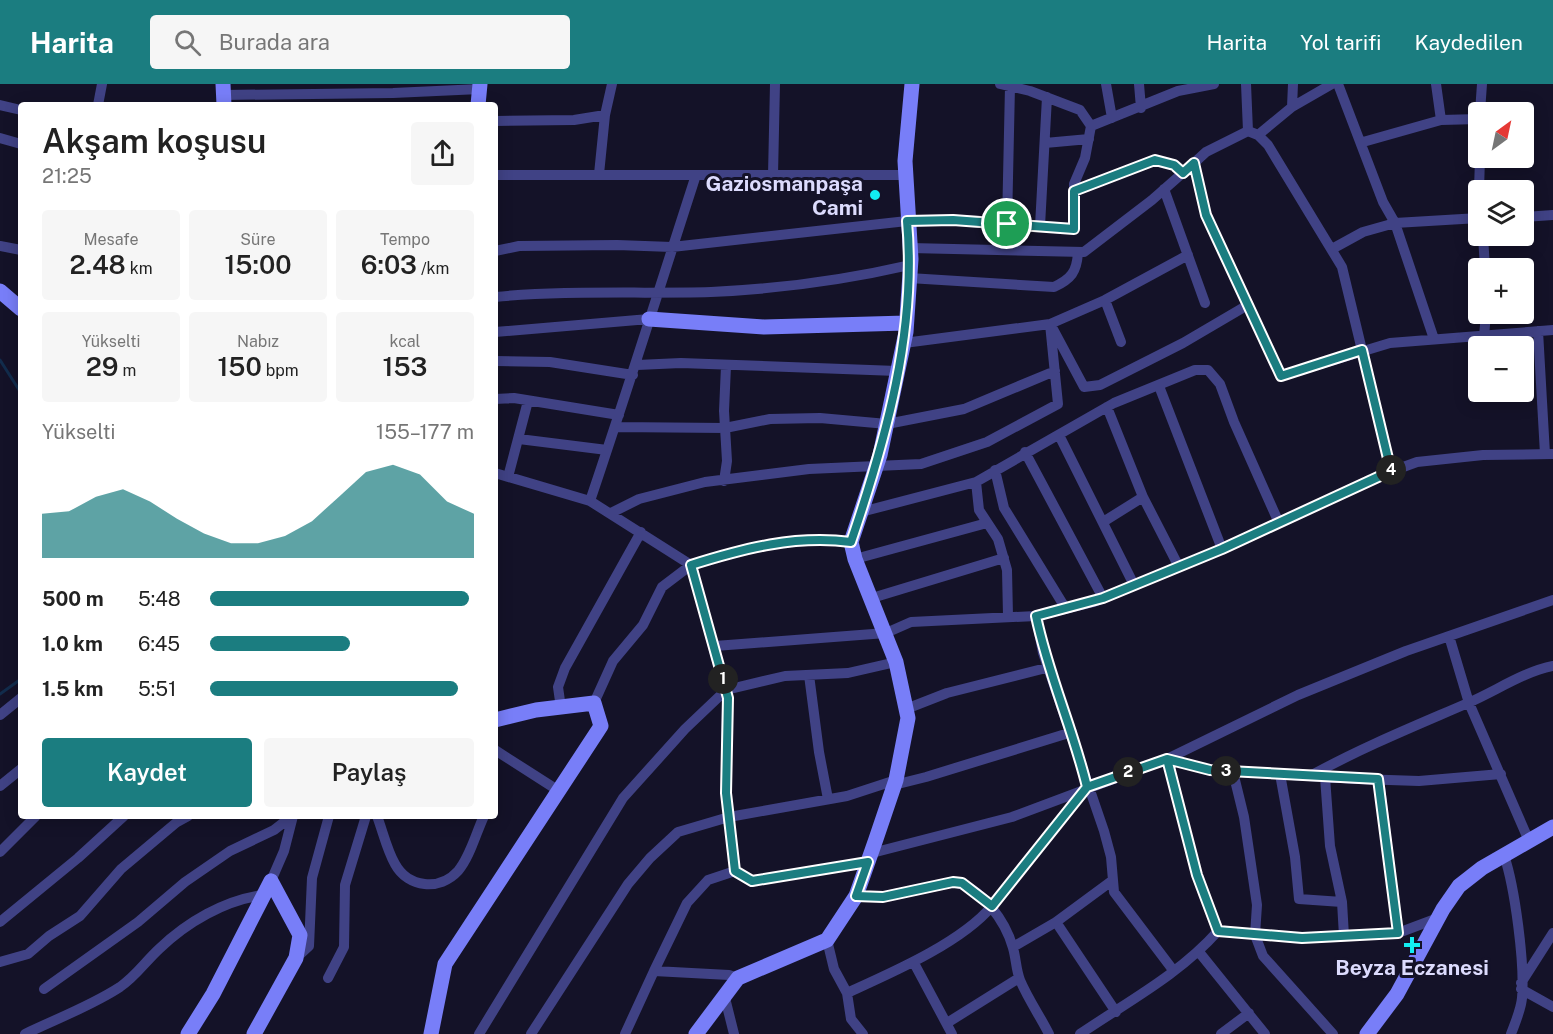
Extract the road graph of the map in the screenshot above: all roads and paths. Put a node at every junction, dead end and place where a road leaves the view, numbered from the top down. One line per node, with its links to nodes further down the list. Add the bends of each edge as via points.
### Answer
1 (102, 84): 20 (street)
2 (612, 84): 27 (street)
3 (775, 84): 45 (street)
4 (912, 84): 44 (main road)
5 (1106, 84): 28 (street)
6 (1139, 84): 25 (street)
7 (1214, 84): 16 (street)
8 (1246, 84): 33 (street)
9 (1293, 84): 24 (street)
10 (1332, 84): 24 (street)
11 (1338, 84): 36 (street)
12 (1436, 84): 30 (street)
13 (1482, 84): 22 (street)
14 (1005, 85): 19 (street); 53 (street)
15 (480, 86): 18 (street, via 393,93); 21 (main road)
16 (1194, 86): 17 (street)
17 (1170, 89): 25 (street)
18 (223, 95)
19 (1047, 97): 32 (street, via 1080,110); 38 (street)
20 (99, 102)
21 (478, 102)
22 (1481, 102)
23 (0, 105): 26 (street)
24 (1292, 107): 33 (street)
25 (1141, 108): 28 (street)
26 (18, 109)
27 (605, 115): 31 (street, via 574,120); 41 (street)
28 (1112, 118): 32 (street)
29 (1468, 119): 30 (street)
30 (1441, 120): 36 (street)
31 (498, 121)
32 (1091, 126): 35 (street)
33 (1253, 133): 39 (street, via 1206,152); 59 (street, via 1268,145)
34 (0, 138): 37 (street)
35 (1089, 139): 38 (street); 47 (street)
36 (1362, 142): 52 (street, via 1383,202)
37 (18, 143)
38 (1045, 143): 54 (street)
39 (1194, 163): 40 (street); 70 (street, via 1206,215)
40 (1183, 173): 46 (street); 47 (street, via 1174,165 1155,160)
41 (598, 174): 42 (street); 43 (street)
42 (498, 175)
43 (696, 175): 45 (street); 56 (street)
44 (905, 175): 45 (street); 51 (main road)
45 (773, 176)
46 (1164, 189): 61 (street, via 1084,252); 62 (street)
47 (1074, 191): 54 (street, via 1074,229)
48 (1553, 215): 49 (street)
49 (1534, 216)
50 (1468, 219): 52 (street)
51 (907, 221): 53 (street); 56 (street); 57 (main road)
52 (1395, 223): 59 (street, via 1363,232); 80 (street)
53 (1007, 224): 54 (street)
54 (1041, 226)
55 (0, 246): 58 (street)
56 (672, 247): 60 (street, via 519,246); 65 (street)
57 (910, 248): 61 (street); 63 (main road)
58 (18, 249)
59 (1332, 249): 83 (street, via 1342,267)
60 (498, 250)
61 (1078, 252): 63 (street, via 1071,279 1054,287)
62 (1188, 255): 67 (street); 68 (street)
63 (910, 271): 65 (street, via 711,292); 72 (main road)
64 (0, 291): 69 (main road)
65 (657, 291): 66 (street); 71 (street)
66 (498, 297)
67 (1105, 300): 73 (street); 81 (street)
68 (1205, 303)
69 (18, 306)
70 (1246, 306): 73 (street, via 1184,343 1100,385 1084,387); 83 (street, via 1281,376)
71 (649, 319): 72 (main road, via 764,327); 77 (street); 86 (street)
72 (906, 323): 82 (main road)
73 (1050, 324): 82 (street); 88 (street)
74 (1485, 324): 78 (street)
75 (1553, 330): 76 (street)
76 (1538, 331): 78 (street); 101 (street)
77 (498, 332)
78 (1484, 336)
79 (1468, 337): 80 (street)
80 (1434, 339): 83 (street)
81 (1121, 342)
82 (904, 343): 87 (main road)
83 (1362, 350): 104 (street)
84 (498, 361): 86 (street)
85 (726, 366): 86 (street, via 681,363); 87 (street); 96 (street)
86 (635, 370): 93 (street)
87 (897, 371): 94 (main road)
88 (1055, 371): 94 (street, via 963,409); 102 (street, via 1058,404 987,442 921,464)
89 (1159, 386): 92 (street); 115 (street, via 1195,370 1208,370 1220,384); 118 (street)
90 (498, 399): 91 (street)
91 (528, 401): 93 (street); 98 (street)
92 (1107, 407): 97 (street); 109 (street)
93 (620, 415): 95 (street)
94 (887, 424): 96 (street, via 820,418 770,419); 102 (main road)
95 (615, 427): 96 (street); 99 (street)
96 (725, 428): 107 (street)
97 (1059, 435): 100 (street); 113 (street)
98 (519, 439): 99 (street); 106 (street)
99 (607, 450): 110 (street)
100 (1025, 452): 103 (street); 125 (street)
101 (1549, 454): 104 (street, via 1439,459)
102 (876, 467): 107 (street, via 809,469); 111 (main road)
103 (995, 471): 108 (street); 127 (street, via 1004,508)
104 (1391, 471): 115 (street)
105 (498, 474): 106 (street)
106 (508, 477): 110 (street)
107 (724, 481): 112 (street, via 639,499)
108 (976, 482): 111 (street); 114 (street, via 979,510)
109 (1143, 497): 113 (street); 122 (street)
110 (590, 501): 112 (street)
111 (861, 512): 117 (main road)
112 (611, 513): 116 (street)
113 (1103, 522): 123 (street)
114 (987, 523): 119 (street); 120 (street)
115 (1279, 523): 118 (street)
116 (641, 532): 121 (street); 141 (street, via 565,668 558,687)
117 (851, 542): 120 (main road); 121 (street, via 819,538 754,547)
118 (1222, 549): 122 (street)
119 (1004, 558): 124 (street); 128 (street, via 1008,570)
120 (855, 559): 124 (main road)
121 (691, 565): 132 (street, via 704,620); 139 (street, via 662,587 643,625 613,661)
122 (1179, 567): 123 (street)
123 (1134, 585): 125 (street)
124 (872, 598): 130 (main road)
125 (1103, 598): 127 (street)
126 (1553, 600): 131 (street)
127 (1066, 609): 129 (street)
128 (1008, 616): 129 (street); 130 (street, via 911,622)
129 (1036, 616): 135 (street, via 1043,653)
130 (886, 633): 132 (street); 133 (main road)
131 (1449, 636): 140 (street); 147 (street, via 1298,695)
132 (715, 645): 137 (street)
133 (896, 662): 136 (street, via 848,673); 142 (main road)
134 (1553, 666): 140 (street, via 1538,669)
135 (1050, 667): 142 (street, via 947,693); 145 (street)
136 (809, 675): 137 (street, via 785,676); 159 (street)
137 (726, 690): 160 (street); 213 (street, via 623,798)
138 (18, 700): 143 (street)
139 (594, 703): 141 (main road); 158 (main road, via 601,726)
140 (1469, 703): 151 (street); 152 (street, via 1374,743)
141 (561, 708): 144 (main road)
142 (906, 709): 155 (main road, via 908,718)
143 (0, 715)
144 (498, 719)
145 (1072, 732): 155 (street, via 926,777); 157 (street)
146 (498, 752): 158 (street)
147 (1167, 759): 149 (street); 157 (street); 185 (street, via 1197,875)
148 (18, 771): 156 (street)
149 (1233, 772): 150 (street); 188 (street, via 1257,905)
150 (1280, 774): 152 (street); 180 (street, via 1299,899)
151 (1501, 774): 154 (street, via 1419,781); 171 (street)
152 (1312, 775): 153 (street)
153 (1325, 777): 154 (street); 180 (street, via 1330,846)
154 (1378, 779): 186 (street)
155 (895, 782): 159 (street); 174 (main road)
156 (0, 786)
157 (1087, 787): 174 (street, via 1012,817); 176 (street, via 1104,831); 181 (street)
158 (559, 791): 212 (main road, via 445,964)
159 (828, 799): 160 (street)
160 (729, 817): 175 (street); 214 (street, via 678,832 650,858 628,884)
161 (33, 819): 172 (street)
162 (121, 819): 183 (street)
163 (182, 819): 194 (street, via 121,869 80,916 28,954)
164 (288, 819): 202 (street, via 230,851)
165 (291, 819): 177 (street, via 284,851)
166 (328, 819): 193 (street, via 312,878 309,946)
167 (365, 819): 198 (street, via 345,885 344,947)
168 (378, 819): 169 (street, via 396,866 415,883 430,885 442,883 458,870)
169 (483, 819)
170 (1553, 827): 171 (main road)
171 (1529, 841): 173 (main road)
172 (0, 852)
173 (1504, 855): 182 (main road, via 1459,886); 201 (street, via 1521,956)
174 (870, 858): 175 (street, via 752,881); 179 (main road)
175 (735, 871): 196 (street, via 708,880 687,903)
176 (1113, 880): 184 (street); 197 (street, via 1114,892)
177 (271, 881): 178 (main road); 193 (main road, via 300,935)
178 (263, 895): 209 (street, via 242,898 182,928 138,974 117,989); 210 (main road, via 213,994)
179 (856, 896): 181 (street, via 883,897 953,882 962,883); 190 (main road)
180 (1342, 902): 189 (street)
181 (992, 906): 191 (street); 195 (street, via 974,923)
182 (1438, 918): 186 (street); 225 (main road, via 1397,994)
183 (0, 922)
184 (1056, 922): 191 (street); 206 (street)
185 (1218, 931): 188 (street); 192 (street)
186 (1398, 933): 189 (street)
187 (1553, 933): 201 (street)
188 (1255, 935): 189 (street); 224 (street, via 1263,956)
189 (1344, 936)
190 (827, 940): 199 (main road); 203 (street, via 834,969)
191 (1013, 947): 200 (street)
192 (1199, 952): 197 (street); 207 (street)
193 (296, 958): 211 (main road)
194 (0, 962)
195 (914, 963): 203 (street); 208 (street)
196 (654, 970): 199 (street); 215 (street)
197 (1173, 970): 206 (street)
198 (328, 978)
199 (738, 978): 204 (main road)
200 (1019, 978): 208 (street); 220 (street)
201 (1521, 986): 205 (street); 226 (street, via 1522,1000)
202 (44, 989)
203 (846, 993): 218 (street, via 851,1019)
204 (724, 994): 216 (main road); 217 (street)
205 (1553, 1007)
206 (1116, 1012): 221 (street)
207 (1249, 1013): 222 (street); 223 (street)
208 (947, 1023): 219 (street)
209 (25, 1034)
210 (188, 1034)
211 (254, 1034)
212 (431, 1034)
213 (479, 1034)
214 (531, 1034)
215 (625, 1034)
216 (696, 1034)
217 (734, 1034)
218 (864, 1034)
219 (952, 1034)
220 (1049, 1034)
221 (1080, 1034)
222 (1221, 1034)
223 (1265, 1034)
224 (1333, 1034)
225 (1368, 1034)
226 (1511, 1034)

